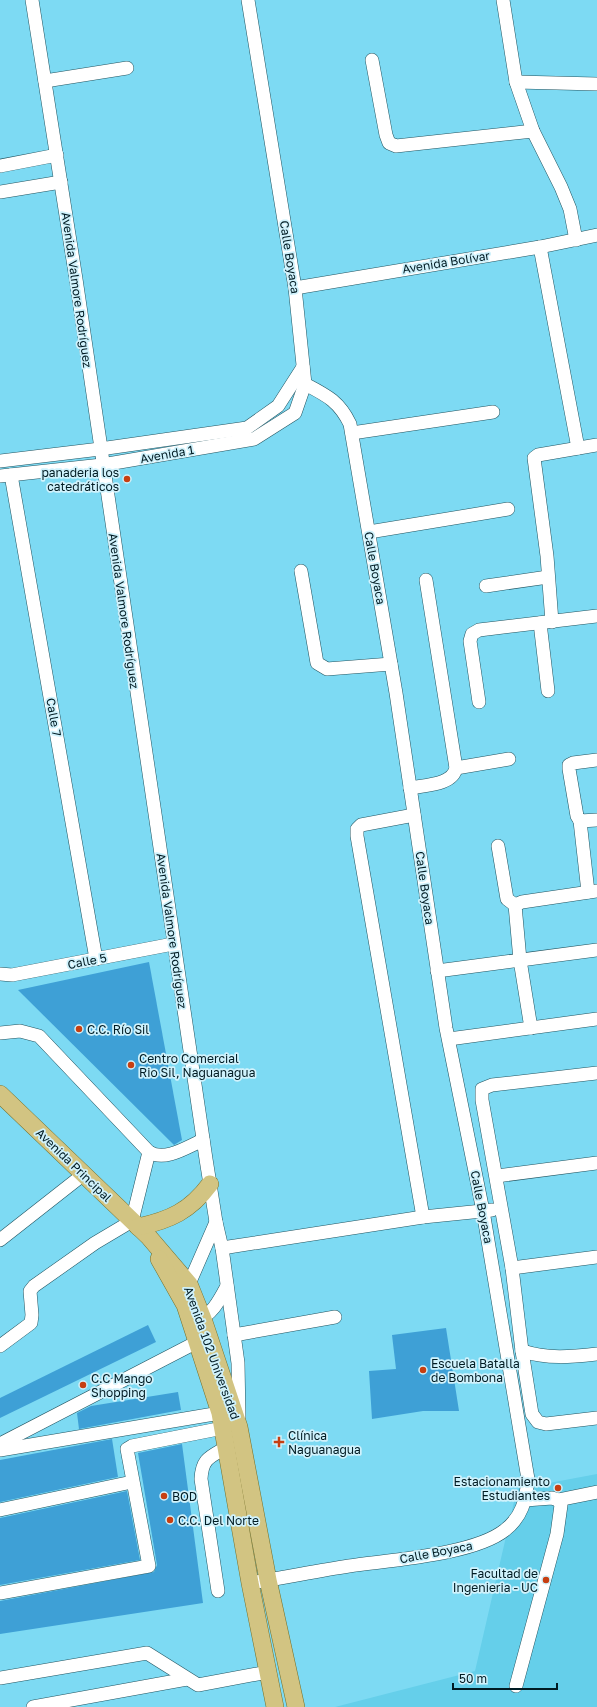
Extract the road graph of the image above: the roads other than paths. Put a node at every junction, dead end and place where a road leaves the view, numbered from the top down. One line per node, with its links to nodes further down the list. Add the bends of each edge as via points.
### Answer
1 (32, 0): 6 (street, Avenida Valmore Rodríguez)
2 (248, 0): 17 (street, Calle Boyaca)
3 (503, 0): 7 (street)
4 (372, 60): 9 (street, via 389,143 396,146)
5 (128, 68): 6 (street)
6 (45, 81): 10 (street, Avenida Valmore Rodríguez)
7 (516, 82): 8 (street); 9 (street)
8 (597, 84)
9 (533, 131): 15 (street, via 570,209)
10 (57, 155): 11 (street); 12 (street, Avenida Valmore Rodríguez)
11 (0, 166)
12 (61, 182): 13 (street); 24 (street, Avenida Valmore Rodríguez)
13 (0, 192)
14 (597, 235): 15 (street, Avenida Bolívar)
15 (576, 240): 16 (street, Avenida Bolívar)
16 (540, 247): 17 (street, Avenida Bolívar); 23 (street)
17 (295, 288): 18 (street, Calle Boyaca)
18 (303, 367): 19 (street, Calle Boyaca); 24 (street, Avenida 1, via 278,406 247,428)
19 (305, 384): 21 (street, Calle Boyaca, via 332,399 343,410); 26 (street, Avenida 1, via 295,413 254,440)
20 (493, 412): 21 (street)
21 (352, 434): 29 (street, Calle Boyaca)
22 (597, 445): 23 (street)
23 (578, 448): 31 (street, via 538,455 534,458)
24 (100, 449): 25 (street, Avenida 1); 26 (street, Avenida Valmore Rodríguez)
25 (0, 461)
26 (102, 465): 27 (street, Avenida 1); 49 (street, Avenida Valmore Rodríguez)
27 (5, 476): 51 (street, Calle 7)
28 (508, 509): 29 (street)
29 (369, 532): 36 (street, Calle Boyaca)
30 (301, 571): 36 (street, via 317,663 320,667 327,669)
31 (548, 577): 33 (street); 35 (street)
32 (426, 580): 41 (street)
33 (486, 586)
34 (597, 616): 35 (street)
35 (546, 622): 37 (street); 38 (street, via 479,630 472,634 470,641)
36 (391, 664): 42 (street, Calle Boyaca)
37 (548, 691)
38 (480, 702)
39 (509, 759): 41 (street)
40 (597, 760): 45 (street, via 569,764)
41 (456, 768): 42 (street, via 455,775 449,780)
42 (410, 788): 43 (street, Calle Boyaca)
43 (414, 815): 53 (street, Calle Boyaca); 69 (street, via 361,825 356,836)
44 (597, 820): 45 (street)
45 (580, 821): 47 (street)
46 (498, 846): 48 (street, via 507,899)
47 (593, 892): 48 (street)
48 (515, 905): 52 (street)
49 (174, 944): 51 (street, Calle 5); 61 (street, Avenida Valmore Rodríguez)
50 (597, 950): 52 (street)
51 (96, 959): 54 (street, Calle 5, via 12,975)
52 (520, 960): 53 (street); 56 (street)
53 (437, 971): 58 (street, Calle Boyaca)
54 (0, 974)
55 (597, 1020): 56 (street)
56 (531, 1028): 58 (street)
57 (0, 1033): 62 (street, via 20,1031 39,1036)
58 (448, 1038): 68 (street, Calle Boyaca)
59 (597, 1073): 65 (street, via 492,1085 482,1089)
60 (0, 1094): 64 (main road, Avenida Principal)
61 (203, 1140): 62 (street, via 164,1156 156,1156); 66 (street, Avenida Valmore Rodríguez)
62 (149, 1152): 71 (street)
63 (597, 1163): 65 (street)
64 (84, 1174): 71 (main road, Avenida Principal); 72 (street)
65 (497, 1176): 67 (street)
66 (210, 1184): 70 (street, Avenida Valmore Rodríguez); 71 (main road, via 189,1208)
67 (502, 1209): 68 (street); 75 (street)
68 (483, 1211): 69 (street); 93 (street, Calle Boyaca, via 528,1480)
69 (423, 1217): 73 (street)
70 (216, 1222): 73 (street, Avenida Valmore Rodríguez); 76 (street)
71 (139, 1228): 76 (main road, Avenida 102 Universidad); 78 (main road, Avenida 102 Universidad); 83 (street, via 95,1243 34,1286 30,1291 31,1323)
72 (0, 1240)
73 (222, 1248): 77 (street, Avenida Valmore Rodríguez)
74 (597, 1257): 75 (street)
75 (512, 1268): 84 (street)
76 (189, 1284): 78 (street); 80 (main road, Avenida 102 Universidad)
77 (227, 1286): 80 (street, via 216,1307); 81 (street, Avenida Valmore Rodríguez)
78 (185, 1306): 80 (main road, Avenida 102 Universidad)
79 (335, 1317): 81 (street)
80 (196, 1321): 82 (main road, Avenida 102 Universidad); 87 (main road, Avenida 102 Universidad)
81 (234, 1335): 87 (street, Avenida Valmore Rodríguez, via 238,1363)
82 (197, 1342): 87 (main road, Avenida 102 Universidad); 88 (street)
83 (0, 1346)
84 (522, 1351): 85 (street, via 542,1357 559,1358); 86 (street, via 532,1414 538,1422 546,1424)
85 (597, 1354)
86 (597, 1418)
87 (228, 1423): 89 (main road, Avenida 102 Universidad); 90 (street); 91 (street, via 129,1447); 96 (main road, Avenida 102 Universidad)
88 (0, 1444)
89 (226, 1447): 97 (main road, Avenida 102 Universidad); 98 (street, via 204,1462 201,1480)
90 (0, 1450)
91 (132, 1482): 95 (street); 99 (street, via 149,1566)
92 (597, 1492): 94 (street)
93 (526, 1500): 94 (street); 96 (street, Calle Boyaca, via 518,1517 505,1530 470,1546)
94 (558, 1500): 103 (street, via 561,1505 557,1534)
95 (0, 1510)
96 (268, 1580): 97 (street, Calle Boyaca); 106 (main road, Avenida 102 Universidad)
97 (250, 1583): 100 (main road, Avenida 102 Universidad)
98 (218, 1591)
99 (0, 1593)
100 (268, 1672): 102 (street, via 198,1685); 105 (main road, Avenida 102 Universidad)
101 (0, 1678): 102 (street, via 147,1653)
102 (187, 1679): 104 (street)
103 (516, 1686)
104 (34, 1707)
105 (275, 1707)
106 (296, 1707)

